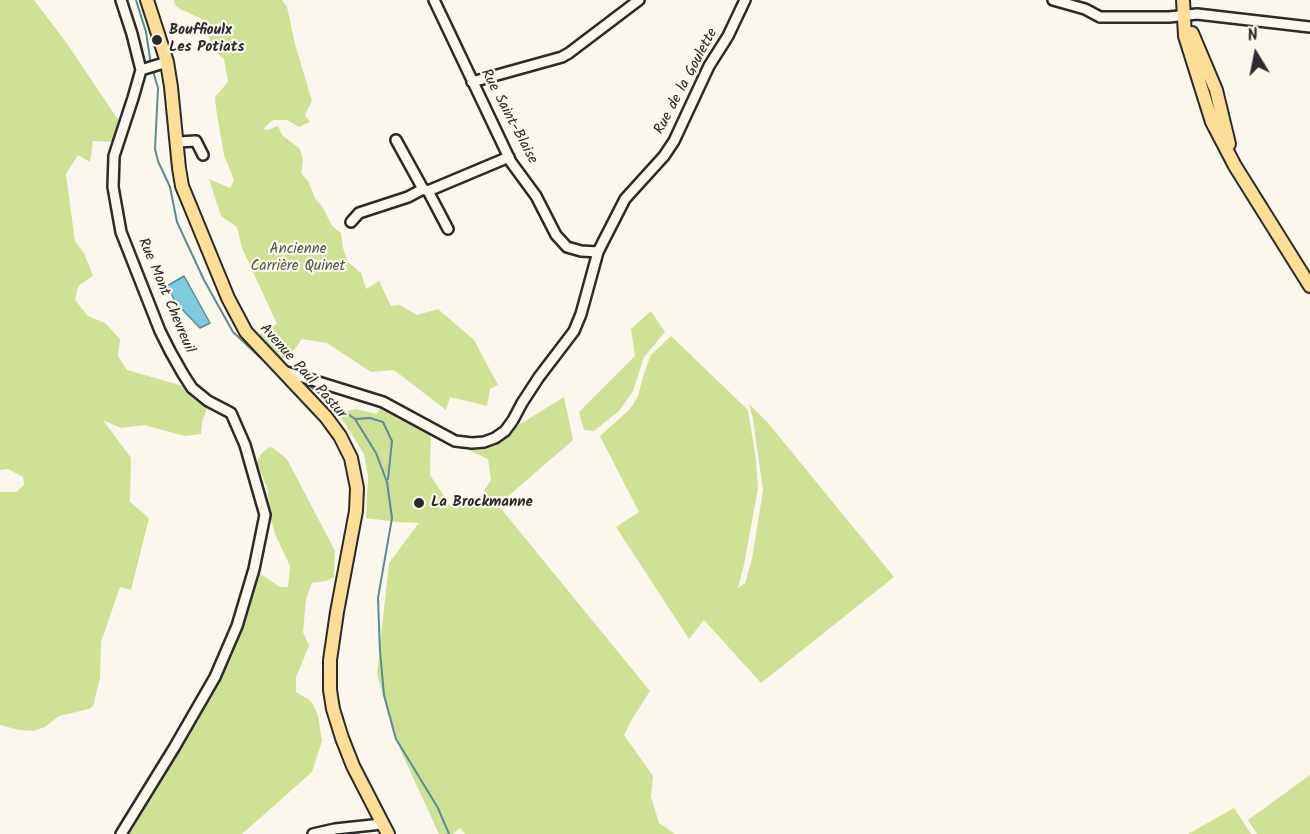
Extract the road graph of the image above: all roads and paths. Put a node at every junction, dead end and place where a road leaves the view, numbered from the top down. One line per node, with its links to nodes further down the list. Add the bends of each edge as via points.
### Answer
1 (122, 0): 11 (street, Rue Mont Chevreuil, via 132,34)
2 (147, 0): 11 (main road, Avenue Paul Pastur)
3 (434, 0): 12 (street, Rue Saint-Blaise)
4 (639, 0): 12 (street, via 562,57)
5 (745, 0): 20 (street, Rue de la Goulette, via 674,141 625,199)
6 (1053, 0): 8 (street)
7 (1183, 0): 9 (main road)
8 (1083, 5): 9 (street, via 1100,17)
9 (1184, 15): 10 (street); 21 (main road, via 1185,36 1197,58 1236,166)
10 (1310, 27)
11 (152, 67): 14 (main road, Avenue Paul Pastur, via 171,87); 24 (street, Rue Mont Chevreuil, via 134,98 114,156 113,187 122,232 160,331 183,374 208,402 231,413 245,445 265,515 237,626 215,677)
12 (472, 82): 16 (street, Rue Saint-Blaise)
13 (396, 140): 17 (street)
14 (177, 142): 15 (street, via 196,141); 22 (main road, Avenue Paul Pastur, via 182,186 228,298 246,332)
15 (202, 155)
16 (509, 157): 17 (street); 20 (street, Rue Saint-Blaise, via 567,247)
17 (426, 190): 18 (street, via 359,213); 19 (street)
18 (351, 222)
19 (448, 228)
20 (598, 252): 22 (street, Rue de la Goulette, via 574,331 505,431 495,438 472,443 455,441 383,402)
21 (1310, 286)
22 (281, 370): 23 (main road, Avenue Paul Pastur, via 326,417 351,458 357,488 356,510 330,660 330,690 353,766)
23 (385, 829): 25 (street, via 335,829)
24 (121, 834)
25 (313, 834)

